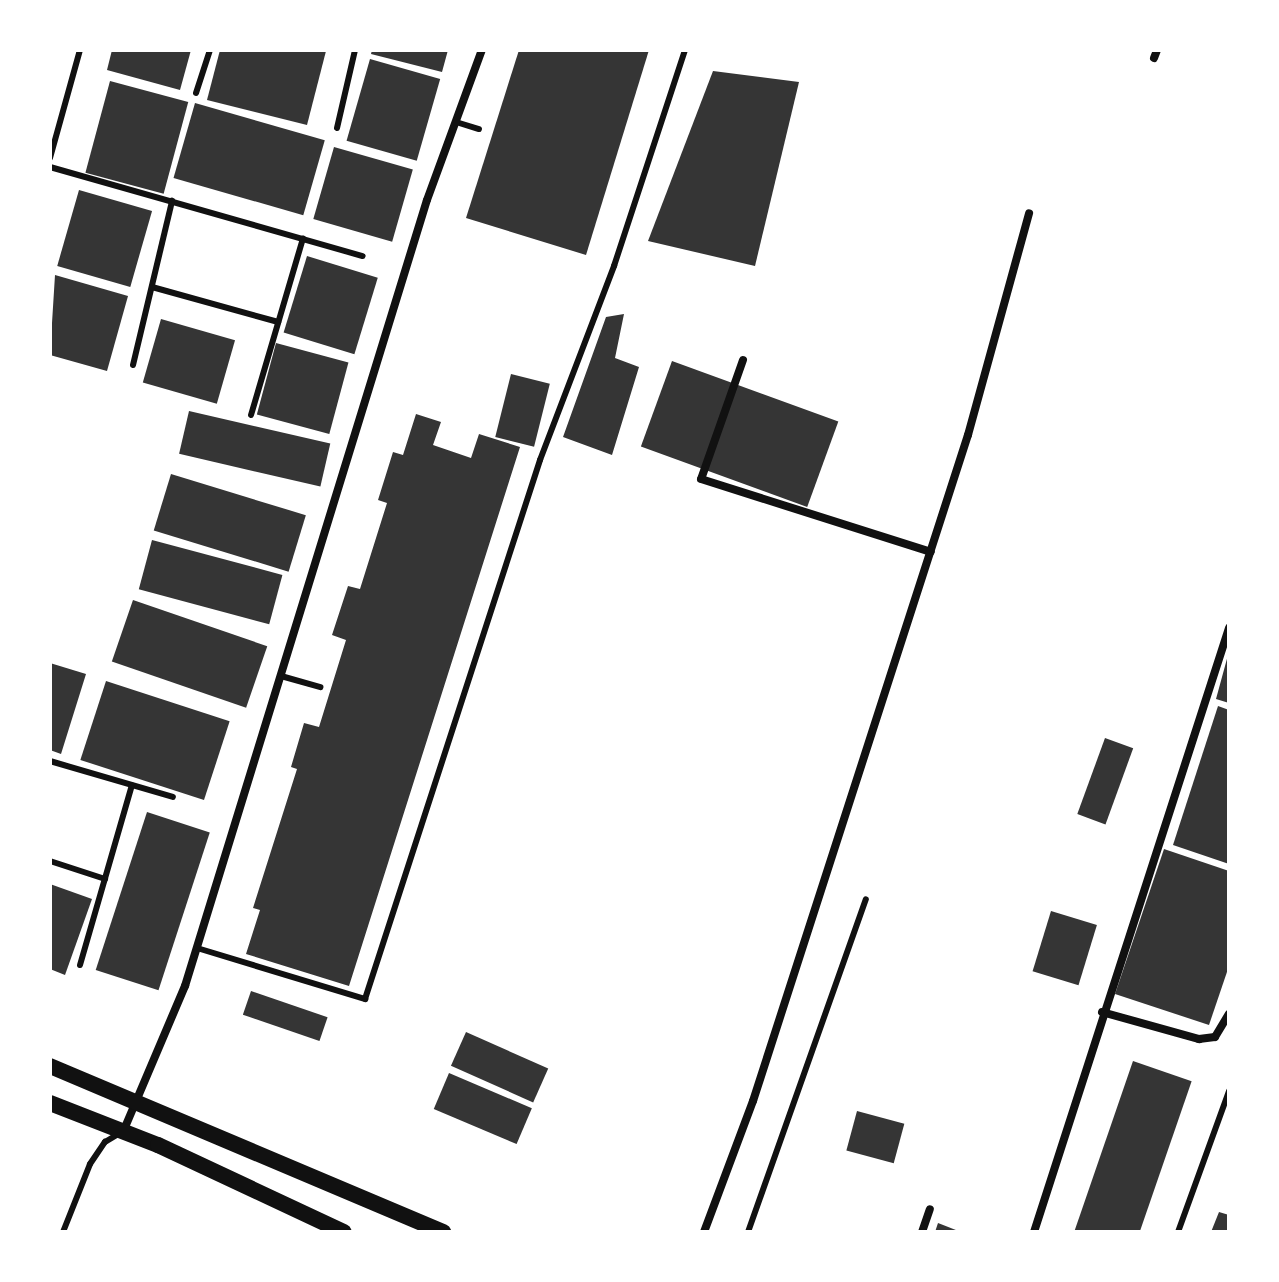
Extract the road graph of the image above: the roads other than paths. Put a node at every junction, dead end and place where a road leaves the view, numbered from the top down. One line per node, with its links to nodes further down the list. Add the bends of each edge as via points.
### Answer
1 (80, 50): 10 (lane)
2 (210, 50): 6 (lane)
3 (355, 50): 8 (lane)
4 (482, 50): 7 (street)
5 (685, 50): 31 (lane, via 614,266 540,460 365,999)
6 (196, 93)
7 (456, 122): 9 (lane); 23 (street, via 427,200)
8 (337, 128)
9 (479, 129)
10 (50, 158)
11 (50, 167): 12 (lane)
12 (172, 201): 14 (lane); 16 (lane)
13 (1029, 213): 21 (street)
14 (303, 238): 15 (lane); 17 (lane)
15 (363, 256)
16 (152, 287): 17 (lane); 19 (lane)
17 (278, 322): 20 (lane)
18 (743, 360): 21 (street, via 701,479)
19 (133, 365)
20 (251, 415)
21 (931, 552): 44 (street, via 753,1101)
22 (1229, 628): 33 (street)
23 (281, 676): 24 (lane); 31 (street)
24 (320, 687)
25 (50, 761): 26 (lane)
26 (132, 785): 27 (lane); 29 (lane)
27 (173, 797)
28 (50, 861): 29 (lane)
29 (105, 879): 32 (lane)
30 (866, 899): 45 (lane)
31 (197, 948): 37 (street)
32 (80, 965)
33 (1102, 1012): 34 (street, via 1199,1039 1215,1037); 47 (street)
34 (1229, 1014)
35 (50, 1066): 37 (main road)
36 (1229, 1091): 48 (lane)
37 (139, 1100): 39 (street); 43 (main road)
38 (50, 1103): 39 (main road)
39 (123, 1132): 41 (main road); 42 (lane, via 105,1142 90,1164)
40 (930, 1209): 46 (street)
41 (335, 1230)
42 (63, 1232)
43 (443, 1232)
44 (704, 1232)
45 (748, 1232)
46 (922, 1232)
47 (1034, 1232)
48 (1178, 1232)

